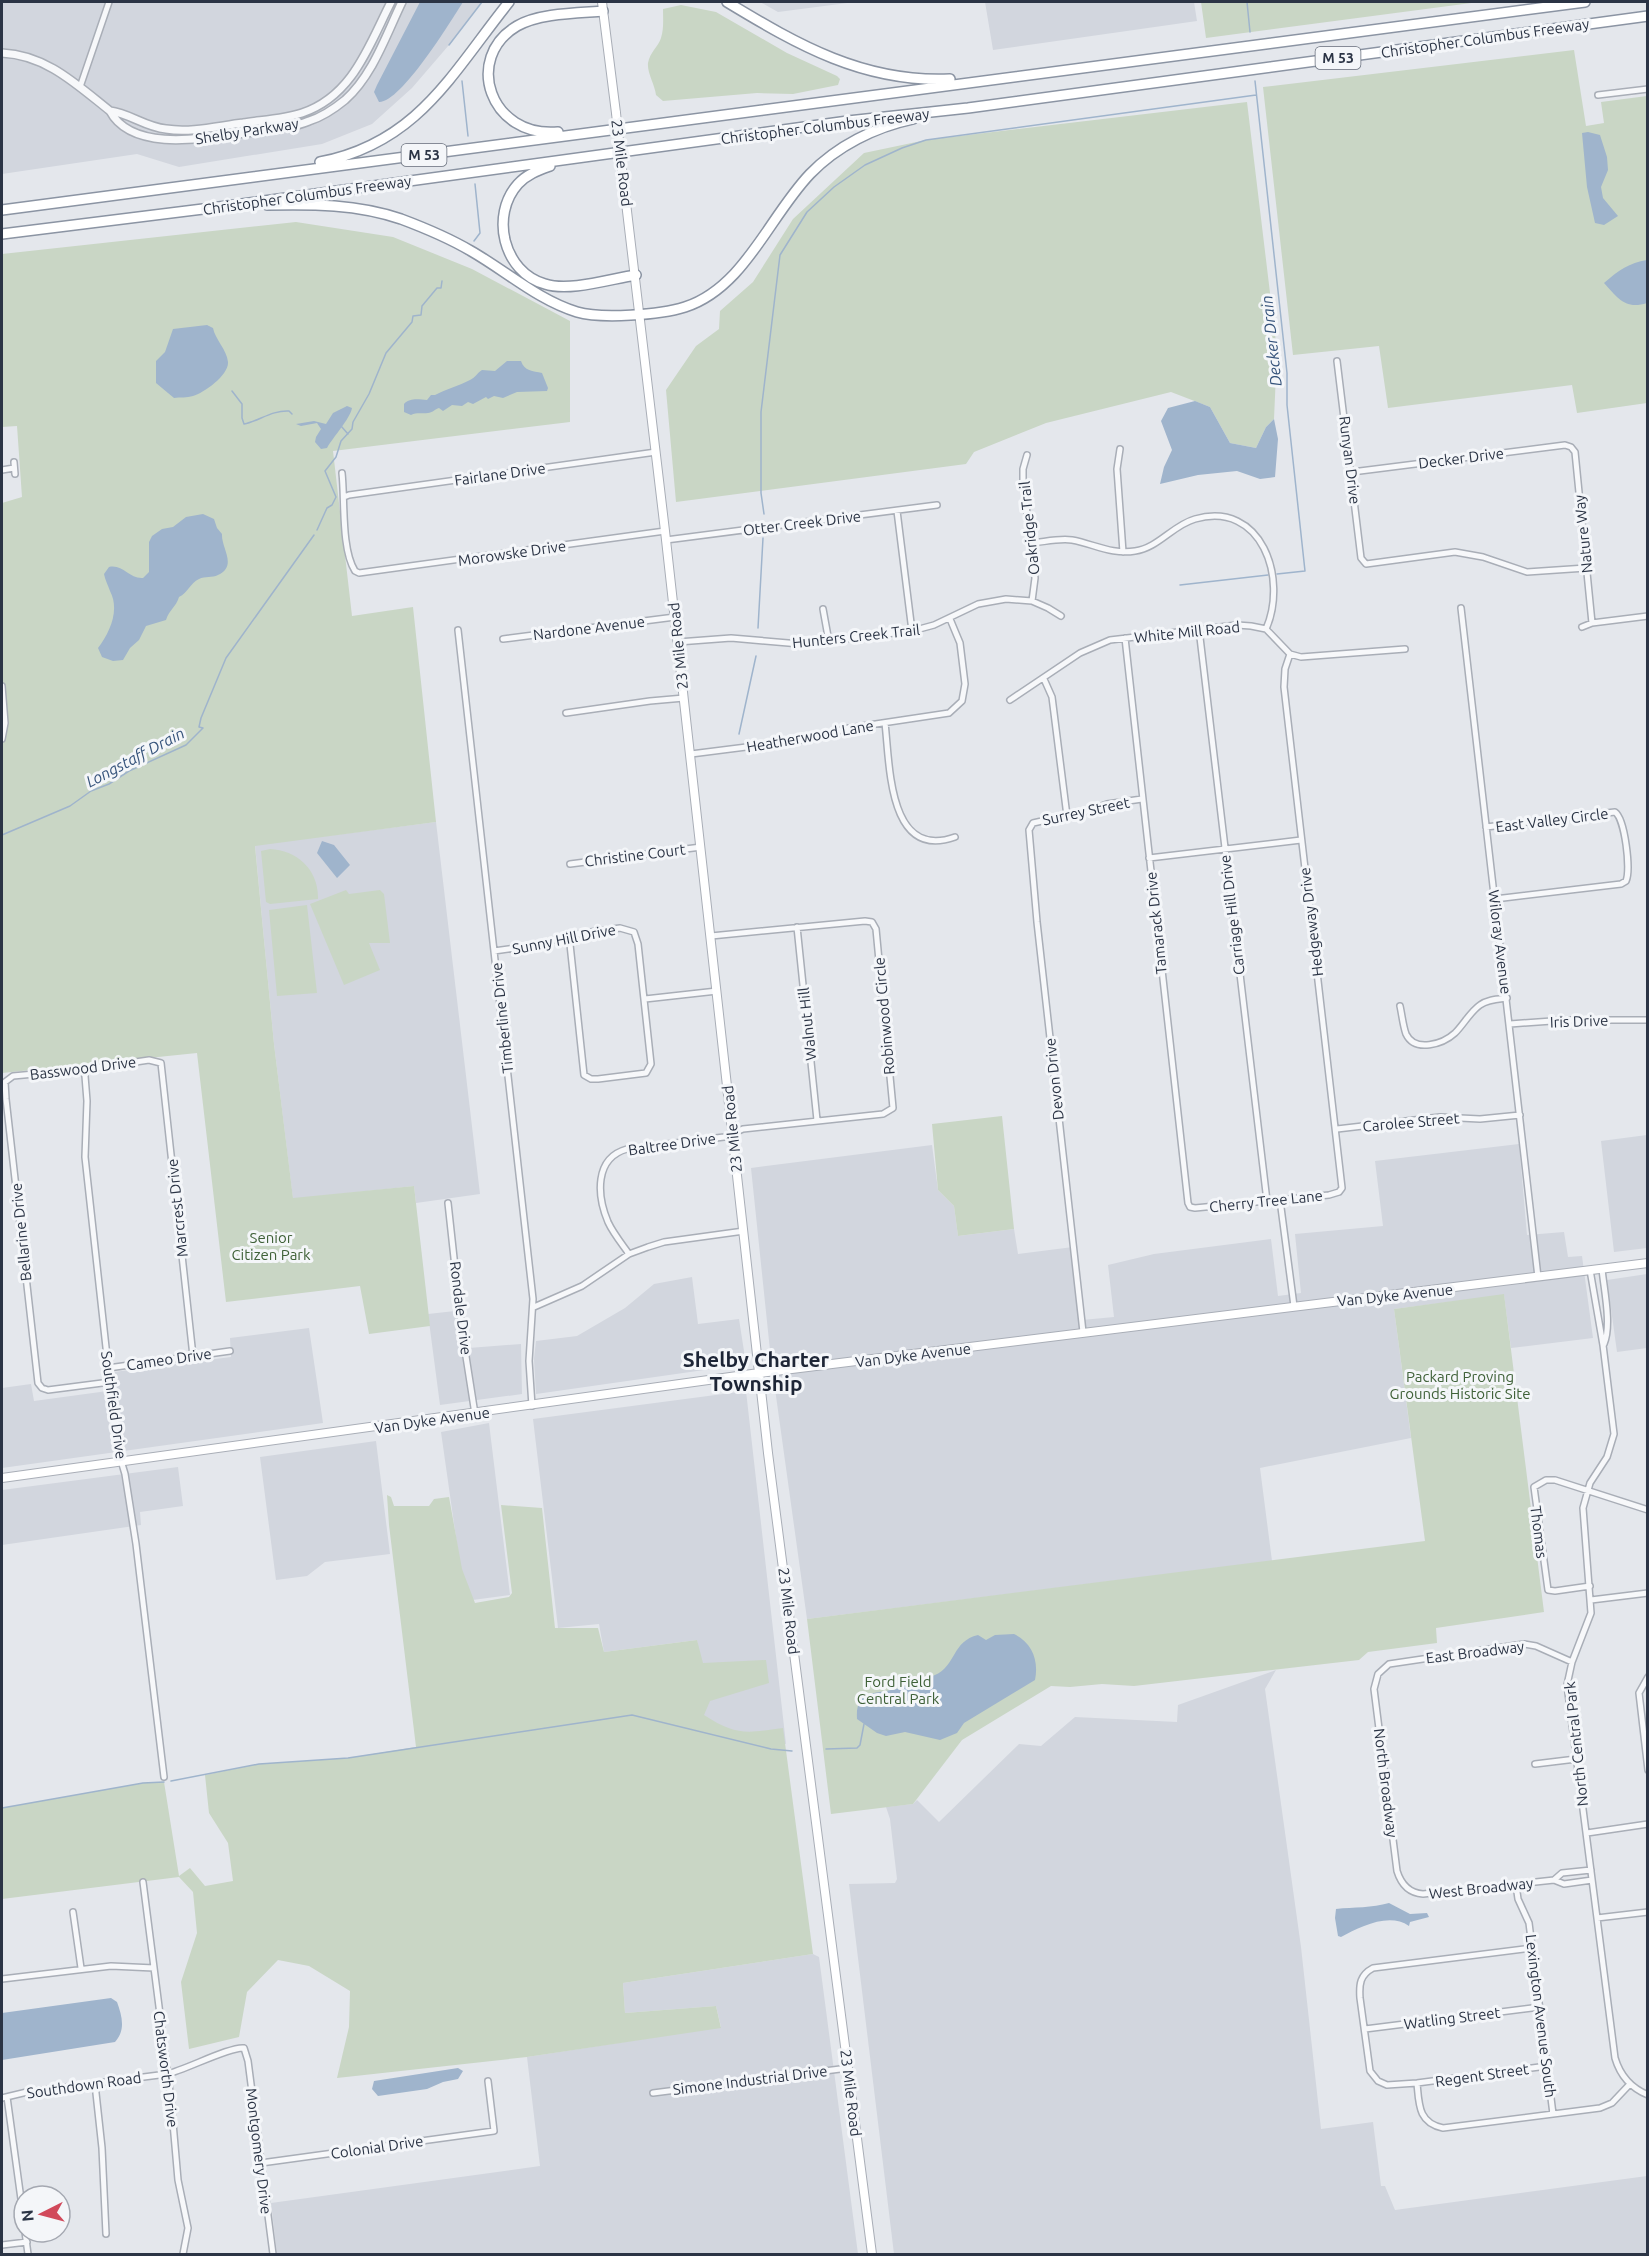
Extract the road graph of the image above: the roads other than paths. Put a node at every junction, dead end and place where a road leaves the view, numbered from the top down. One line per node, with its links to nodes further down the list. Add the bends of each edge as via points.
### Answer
1 (109, 2): 11 (street)
2 (391, 2): 16 (street, Shelby Parkway, via 351,79 320,105 282,118)
3 (402, 2): 18 (street, Shelby Parkway, via 363,79 327,113 285,128)
4 (509, 2): 20 (highway, via 433,99 400,129 342,158)
5 (727, 2): 10 (highway, via 796,42 856,67 938,80)
6 (1585, 2): 10 (highway, Christopher Columbus Freeway / M 53)
7 (602, 6): 17 (highway, via 516,26 497,46 489,73 498,108 520,126 546,133); 24 (main road, 23 Mile Road, bridge)
8 (1647, 16): 14 (highway, Christopher Columbus Freeway / M 53)
9 (2, 53): 11 (street, Shelby Parkway, via 41,62)
10 (1014, 77): 17 (highway, Christopher Columbus Freeway / M 53)
11 (80, 87): 15 (street, Shelby Parkway)
12 (1647, 88): 13 (street)
13 (1598, 95)
14 (968, 108): 19 (highway, Christopher Columbus Freeway / M 53); 25 (highway, via 904,121 850,143 812,172 725,284 705,299 683,308)
15 (110, 111): 16 (street, Shelby Parkway, via 154,127); 18 (street, Shelby Parkway, via 115,121 124,126)
16 (178, 130): 18 (street)
17 (602, 131): 20 (highway, Christopher Columbus Freeway / M 53)
18 (170, 140)
19 (582, 159): 21 (highway, Christopher Columbus Freeway / M 53); 24 (highway, via 534,172 509,196 503,239 512,260 530,278 547,285 571,286)
20 (246, 177): 22 (highway, Christopher Columbus Freeway / M 53)
21 (227, 206): 23 (highway, Christopher Columbus Freeway / M 53); 25 (highway, via 342,206 389,215 470,250 570,310)
22 (2, 210)
23 (2, 234)
24 (636, 275): 25 (main road, 23 Mile Road)
25 (640, 314): 29 (main road, 23 Mile Road)
26 (1337, 361): 33 (street, Runyan Drive)
27 (1571, 447): 33 (street, Decker Drive); 41 (street, Nature Way, via 1575,452)
28 (1120, 449): 40 (street, via 1117,468)
29 (656, 452): 35 (street, Fairlane Drive); 38 (main road, 23 Mile Road)
30 (1027, 455): 39 (street, Oakridge Trail, via 1023,481)
31 (14, 468): 32 (street)
32 (2, 470)
33 (1352, 472): 41 (street, Runyan Drive, via 1361,558 1366,564 1465,552 1527,573)
34 (342, 473): 35 (street)
35 (344, 497): 38 (street, Morowske Drive, via 350,562 359,573)
36 (937, 505): 37 (street, Otter Creek Drive)
37 (897, 512): 38 (street, Otter Creek Drive); 54 (street)
38 (666, 536): 47 (main road, 23 Mile Road)
39 (1031, 543): 40 (street, via 1067,540); 42 (street, Oakridge Trail, via 1035,585)
40 (1123, 552): 53 (street, via 1143,550 1194,519 1220,517 1236,522 1257,536 1271,564 1274,607)
41 (1587, 568): 49 (street, Nature Way)
42 (1032, 602): 45 (street, Hunters Creek Trail); 48 (street, Hunters Creek Trail, via 989,601)
43 (1461, 608): 72 (street, Wiloray Avenue)
44 (823, 609): 58 (street)
45 (1061, 616)
46 (1647, 616): 49 (street)
47 (675, 618): 56 (street, Nardone Avenue); 57 (main road, 23 Mile Road)
48 (950, 619): 54 (street, Hunters Creek Trail); 66 (street, Heatherwood Lane, via 960,643 965,684 964,695 955,710)
49 (1592, 622): 50 (street)
50 (1582, 627)
51 (1199, 629): 53 (street, White Mill Road, via 1237,625); 55 (street, White Mill Road); 76 (street, Carriage Hill Drive)
52 (458, 630): 83 (street, Timberline Drive)
53 (1266, 630): 60 (street)
54 (912, 631): 58 (street, Hunters Creek Trail)
55 (1125, 638): 61 (street, White Mill Road, via 1087,649); 69 (street, Tamarack Drive)
56 (503, 639)
57 (678, 642): 58 (street, Hunters Creek Trail); 63 (main road, 23 Mile Road)
58 (829, 642)
59 (1405, 649): 60 (street, via 1313,657)
60 (1290, 654): 74 (street, Hedgeway Drive, via 1284,687)
61 (1044, 679): 64 (street, White Mill Road); 70 (street, via 1052,697)
62 (2, 686): 67 (street)
63 (684, 698): 65 (street); 68 (main road, 23 Mile Road)
64 (1010, 700)
65 (566, 713)
66 (885, 723): 68 (street, Heatherwood Lane, via 802,740); 73 (street, via 894,794 908,829 939,843)
67 (2, 739)
68 (691, 754): 75 (main road, 23 Mile Road)
69 (1142, 799): 70 (street, Surrey Street); 77 (street, Tamarack Drive)
70 (1067, 816): 71 (street, Surrey Street)
71 (1030, 825): 113 (street, Devon Drive, via 1037,922)
72 (1486, 827): 79 (street, Wiloray Avenue); 79 (street, East Valley Circle, via 1610,812 1617,813 1623,823 1629,872 1621,884)
73 (956, 837)
74 (1301, 840): 76 (street); 96 (street, Hedgeway Drive)
75 (701, 847): 78 (street, Christine Court); 82 (main road, 23 Mile Road)
76 (1225, 849): 77 (street); 102 (street, Carriage Hill Drive)
77 (1149, 858): 104 (street, Tamarack Drive)
78 (570, 864)
79 (1495, 899): 85 (street, Wiloray Avenue)
80 (797, 927): 82 (street); 93 (street, Robinwood Circle, via 865,921 872,922 876,929); 95 (street, Walnut Hill)
81 (569, 935): 83 (street, Sunny Hill Drive, via 538,945); 86 (street, Sunny Hill Drive, via 620,928 634,932); 86 (street, via 582,1069 586,1077 598,1079 648,1071 651,1064)
82 (711, 936): 84 (main road, 23 Mile Road)
83 (494, 951): 112 (street, Timberline Drive)
84 (717, 991): 86 (street); 97 (main road, 23 Mile Road)
85 (1507, 998): 87 (street, via 1482,1004 1451,1037 1428,1045 1416,1043 1407,1035); 89 (street, Wiloray Avenue)
86 (645, 999)
87 (1400, 1006)
88 (1647, 1020): 89 (street, Iris Drive)
89 (1510, 1024): 94 (street, Wiloray Avenue)
90 (159, 1061): 91 (street, Basswood Drive); 116 (street, Marcrest Drive)
91 (82, 1069): 92 (street, Basswood Drive); 117 (street, Southfield Drive, via 87,1101 85,1157)
92 (8, 1078): 99 (street, Bellarine Drive, via 5,1082)
93 (891, 1110): 95 (street, Baltree Drive)
94 (1521, 1115): 96 (street, Carolee Street, via 1440,1117); 110 (street, Wiloray Avenue)
95 (817, 1120): 97 (street, Baltree Drive)
96 (1336, 1129): 100 (street, Hedgeway Drive)
97 (733, 1133): 105 (main road, 23 Mile Road); 106 (street, Baltree Drive, via 624,1150 609,1159 601,1174 603,1204 612,1230)
98 (2, 1136): 99 (street)
99 (9, 1137): 120 (street, Bellarine Drive)
100 (1341, 1190): 101 (street, Cherry Tree Lane)
101 (1280, 1200): 102 (street, Cherry Tree Lane); 111 (street)
102 (1266, 1201): 104 (street, Cherry Tree Lane)
103 (448, 1203): 122 (street, Rondale Drive)
104 (1190, 1207)
105 (744, 1231): 106 (street, via 664,1242); 118 (main road, 23 Mile Road)
106 (629, 1254): 112 (street, via 582,1286)
107 (1647, 1263): 108 (main road, Van Dyke Avenue)
108 (1602, 1269): 109 (main road, Van Dyke Avenue); 114 (street, North Central Park, via 1607,1325)
109 (1590, 1270): 110 (main road, Van Dyke Avenue); 114 (street, North Central Park)
110 (1538, 1277): 111 (main road, Van Dyke Avenue)
111 (1294, 1306): 113 (main road, Van Dyke Avenue)
112 (534, 1307): 121 (street, Timberline Drive, via 528,1361)
113 (1083, 1332): 118 (main road, Van Dyke Avenue)
114 (1603, 1345): 125 (street, North Central Park, via 1614,1434 1607,1457)
115 (230, 1351): 116 (street, Cameo Drive)
116 (193, 1356): 117 (street, Cameo Drive)
117 (108, 1368): 119 (street, Southfield Drive)
118 (759, 1373): 121 (main road, Van Dyke Avenue); 158 (main road, 23 Mile Road)
119 (110, 1382): 120 (street, Cameo Drive); 123 (street, Southfield Drive)
120 (40, 1387)
121 (532, 1406): 122 (main road, Van Dyke Avenue)
122 (475, 1414): 123 (main road, Van Dyke Avenue)
123 (120, 1461): 124 (main road, Van Dyke Avenue); 136 (street, Southfield Drive, via 136,1544)
124 (2, 1478)
125 (1587, 1490): 126 (street); 127 (street, North Central Park, via 1583,1515); 127 (street, Thomas, via 1556,1480 1546,1480 1534,1487 1548,1590)
126 (1647, 1510)
127 (1590, 1586): 129 (street, North Central Park)
128 (1647, 1593): 129 (street)
129 (1591, 1600): 130 (street, North Central Park, via 1590,1619)
130 (1572, 1662): 131 (street, East Broadway, via 1524,1644 1395,1662); 133 (street, North Central Park, via 1567,1685)
131 (1378, 1674): 146 (street, North Broadway, via 1375,1696 1396,1862 1399,1878)
132 (1647, 1677): 135 (street, via 1639,1693)
133 (1576, 1759): 134 (street); 138 (street, North Central Park)
134 (1535, 1764)
135 (1647, 1770)
136 (164, 1777)
137 (1647, 1824): 138 (street)
138 (1587, 1833): 139 (street, North Central Park)
139 (1591, 1869): 140 (street, West Broadway); 142 (street, North Central Park)
140 (1576, 1871): 141 (street, West Broadway, via 1562,1873); 144 (street)
141 (1554, 1880): 144 (street, West Broadway, via 1564,1884); 145 (street, West Broadway)
142 (1592, 1880): 144 (street, West Broadway); 149 (street, North Central Park)
143 (143, 1882): 152 (street, Chatsworth Drive)
144 (1577, 1882)
145 (1516, 1885): 146 (street, West Broadway, via 1422,1894); 150 (street, Lexington Avenue South, via 1529,1923)
146 (1409, 1890)
147 (73, 1912): 151 (street)
148 (1647, 1912): 149 (street)
149 (1597, 1918): 163 (street, North Central Park, via 1615,2058)
150 (1532, 1948): 154 (street, Lexington Avenue South); 155 (street, Regent Street, via 1377,1967 1365,1973 1360,1982)
151 (81, 1968): 152 (street); 153 (street)
152 (154, 1968): 159 (street, Chatsworth Drive)
153 (2, 1979)
154 (1540, 2007): 155 (street, Watling Street); 157 (street, Lexington Avenue South)
155 (1365, 2030): 162 (street, Regent Street, via 1369,2067 1375,2078 1387,2085)
156 (244, 2049): 159 (street, Southdown Road, via 233,2049); 168 (street, Montgomery Drive)
157 (1547, 2066): 162 (street, Regent Street); 167 (street, Lexington Avenue South)
158 (848, 2068): 164 (street, Simone Industrial Drive); 173 (main road, 23 Mile Road)
159 (167, 2074): 161 (street, Southdown Road); 171 (street, Chatsworth Drive, via 178,2180 188,2228)
160 (488, 2081): 168 (street, Colonial Drive, via 494,2131)
161 (95, 2084): 166 (street, Southdown Road); 170 (street)
162 (1417, 2084): 167 (street, via 1420,2110 1433,2126)
163 (1630, 2084): 165 (street); 167 (street, via 1606,2106)
164 (653, 2093)
165 (1647, 2095)
166 (4, 2097): 169 (street)
167 (1553, 2114)
168 (261, 2163): 172 (street, Montgomery Drive)
169 (18, 2184)
170 (106, 2234)
171 (183, 2254)
172 (273, 2254)
173 (872, 2254)

